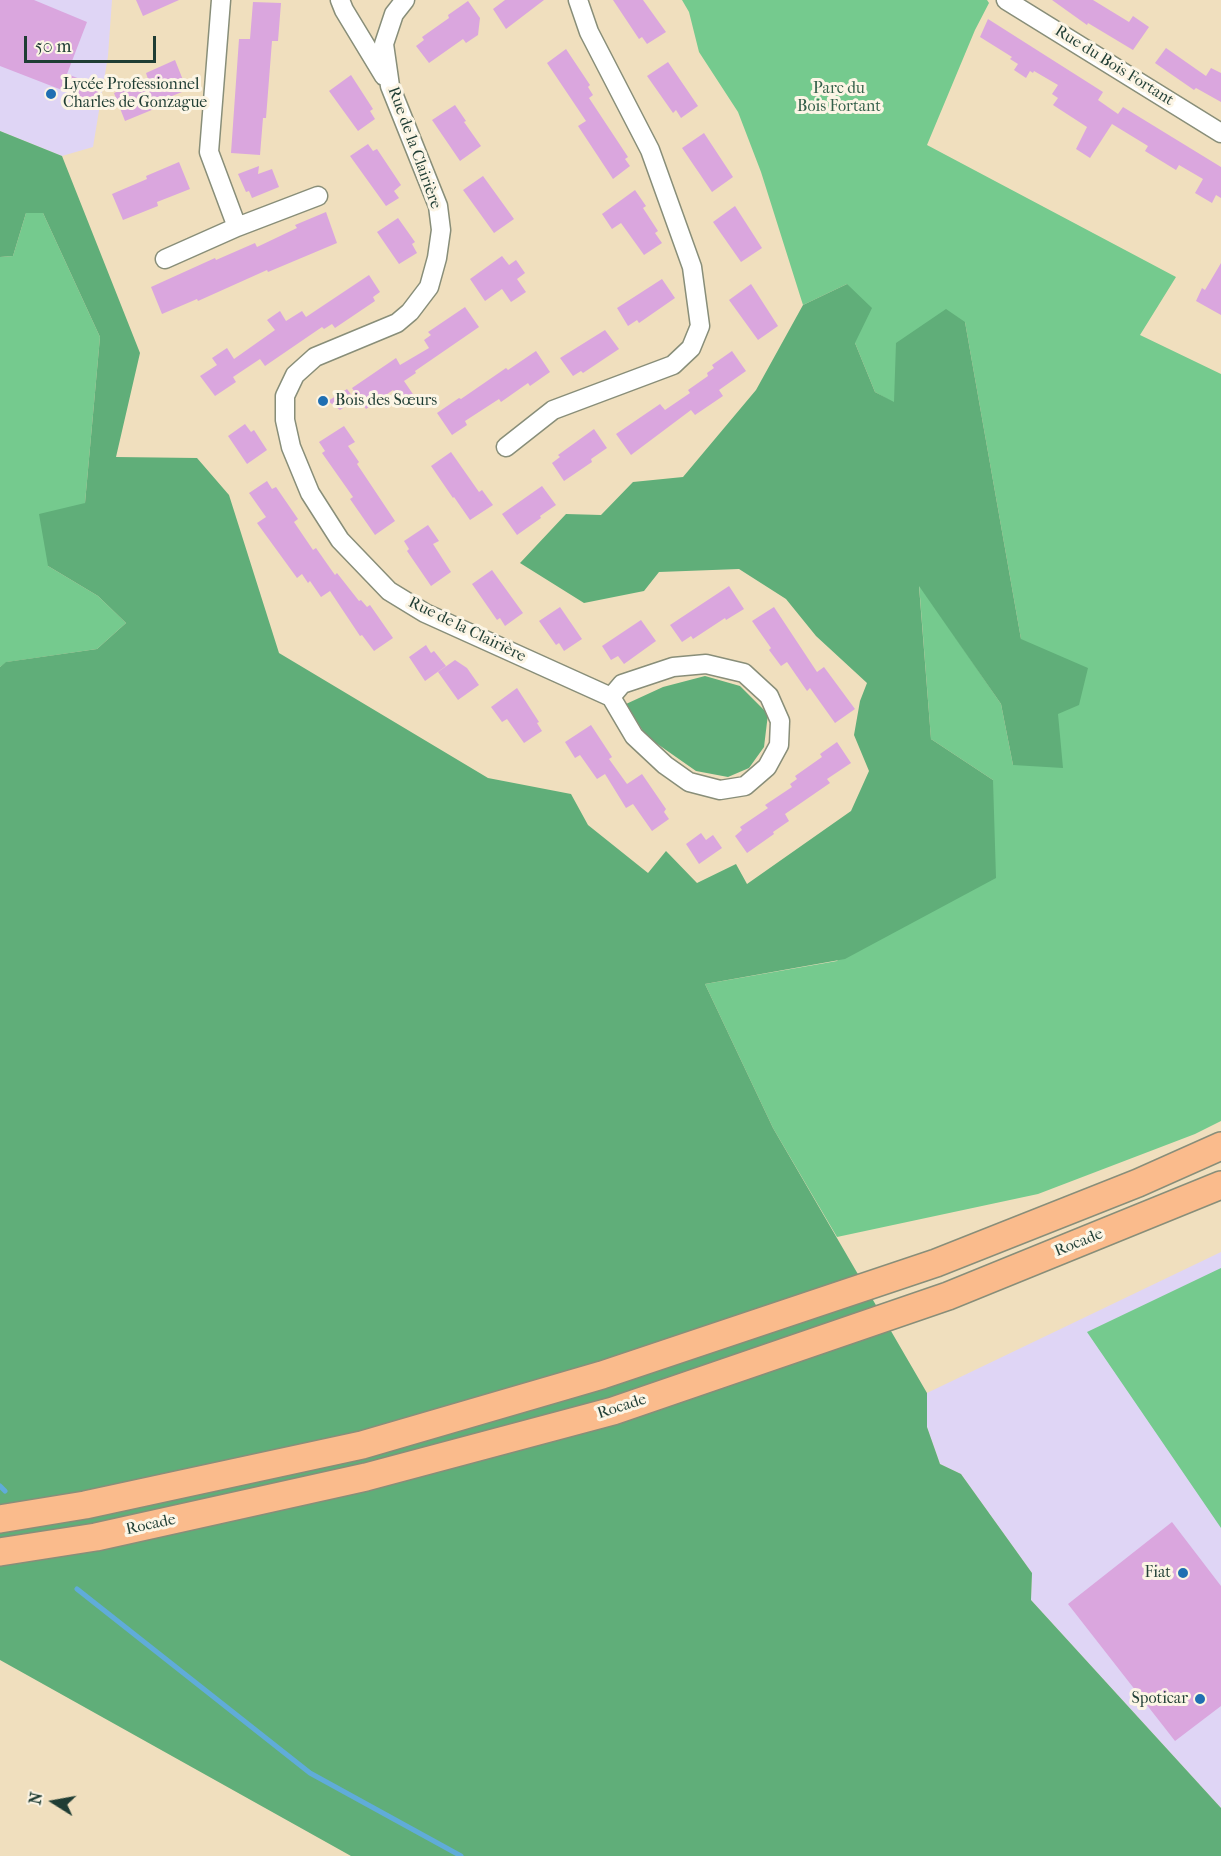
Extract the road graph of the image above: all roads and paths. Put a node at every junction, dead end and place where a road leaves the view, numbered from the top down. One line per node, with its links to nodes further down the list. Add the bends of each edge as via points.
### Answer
1 (221, 0): 9 (street, via 209,152)
2 (340, 0): 6 (street)
3 (405, 0): 6 (street, Rue de la Clairière, via 394,14 384,44)
4 (578, 0): 11 (street, via 589,32 650,150 692,267 700,326 691,348 673,365 553,410)
5 (1006, 0): 7 (street, Rue du Bois Fortant)
6 (390, 86): 12 (street, Rue de la Clairière, via 438,206 441,230 437,258 429,287 398,323 315,357 295,375 285,396 291,447 310,494 340,540 389,591 425,613)
7 (1221, 133)
8 (318, 196): 9 (street)
9 (237, 227): 10 (street)
10 (165, 259)
11 (506, 447)
12 (611, 697): 12 (street, via 634,736 689,782 720,790 745,786 767,767 778,746 780,721 770,696 744,673 706,664 673,666 622,684)
13 (1221, 1146): 15 (highway, via 936,1263 602,1375 362,1445 85,1505)
14 (1221, 1185): 16 (highway, Rocade, via 948,1296 613,1411 366,1477 96,1537)
15 (0, 1519)
16 (0, 1552)

